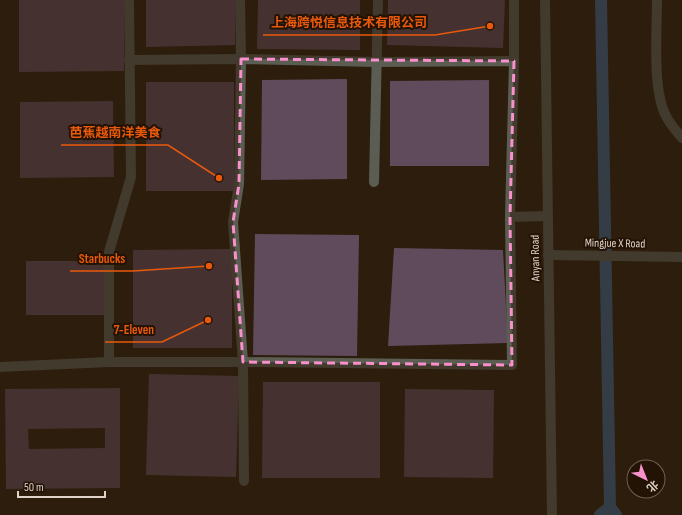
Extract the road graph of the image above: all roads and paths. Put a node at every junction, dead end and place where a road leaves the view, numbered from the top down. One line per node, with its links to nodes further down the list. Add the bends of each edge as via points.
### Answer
1 (129, 0): 8 (street)
2 (240, 0): 7 (street)
3 (378, 0): 9 (street)
4 (514, 0): 10 (street)
5 (545, 0): 13 (street, Anyan Road)
6 (657, 0): 11 (street, via 660,100 665,115)
7 (241, 59): 8 (street); 9 (street); 18 (street, via 239,184 233,222)
8 (129, 60): 17 (street, via 131,177 109,252)
9 (377, 62): 10 (street); 12 (street)
10 (514, 62): 14 (street)
11 (682, 138)
12 (374, 182)
13 (548, 216): 14 (street); 15 (street, Anyan Road)
14 (510, 217): 18 (street, via 512,365)
15 (548, 255): 16 (street, Mingjue X Road); 21 (street, Anyan Road)
16 (682, 257)
17 (109, 362): 18 (street); 19 (street)
18 (243, 362): 20 (street)
19 (0, 367)
20 (244, 481)
21 (552, 514)

